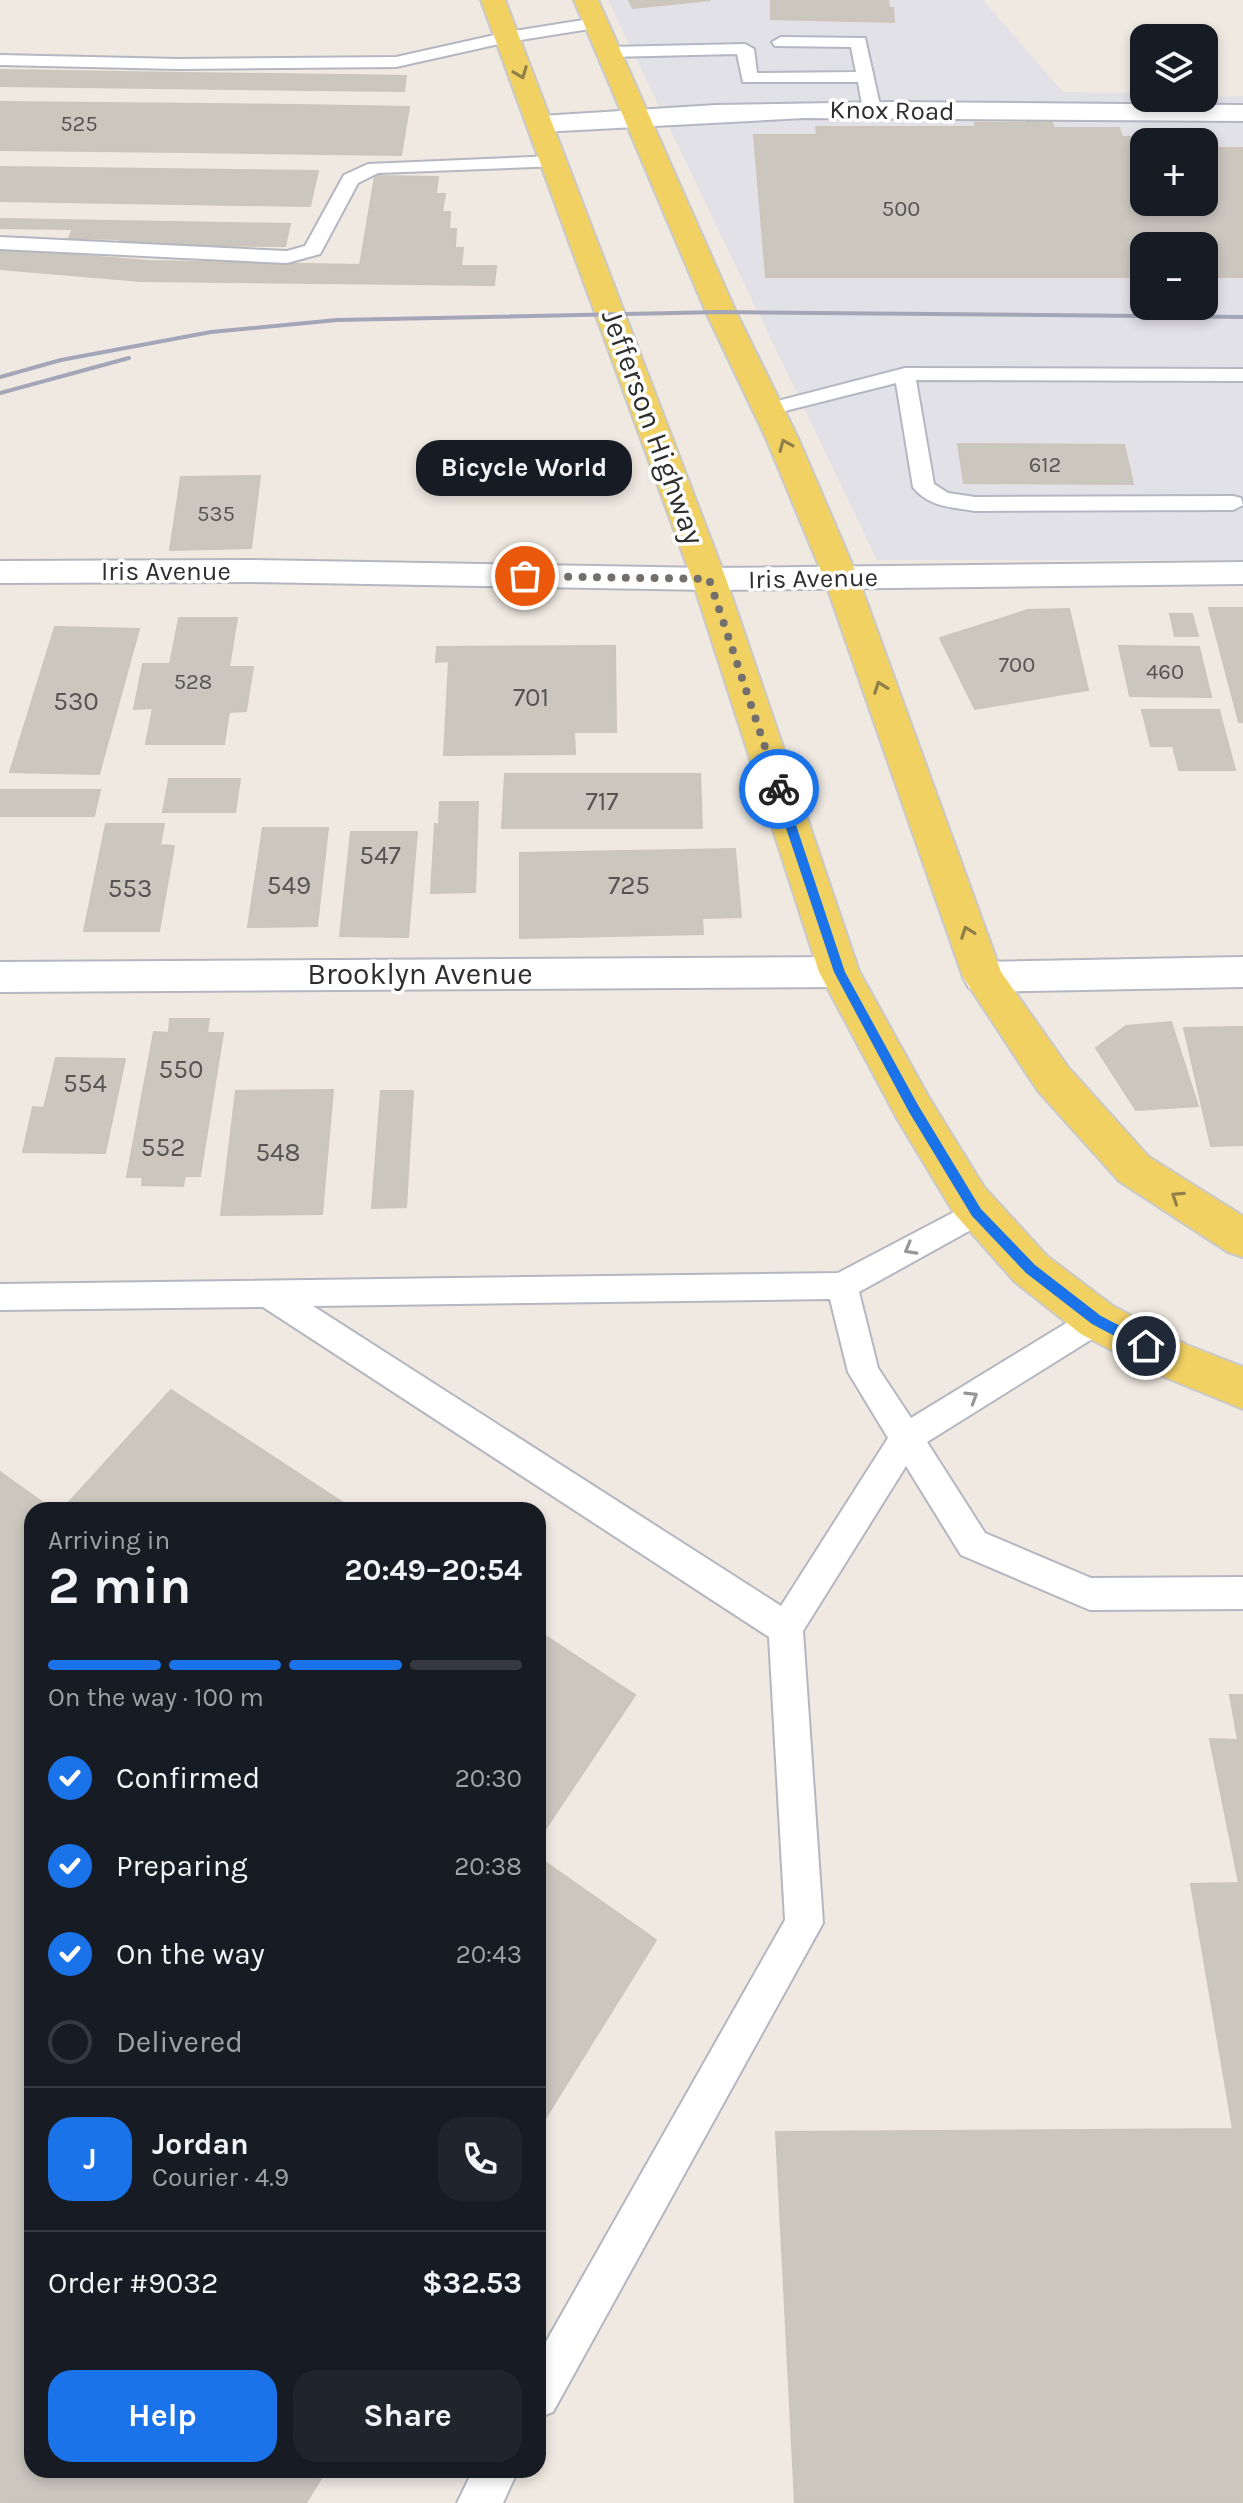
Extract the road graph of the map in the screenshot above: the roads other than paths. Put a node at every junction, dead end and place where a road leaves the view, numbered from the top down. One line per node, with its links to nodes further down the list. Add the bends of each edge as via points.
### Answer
1 (493, 0): 3 (main road, Jefferson Highway)
2 (597, 25): 3 (lane); 6 (lane, via 745,49 749,78); 9 (main road)
3 (508, 37): 5 (lane, via 396,62); 10 (main road, Jefferson Highway, one-way to 10)
4 (781, 42): 6 (lane, via 859,42)
5 (0, 60)
6 (866, 77): 7 (lane)
7 (872, 110): 8 (street, Knox Road); 9 (street, Knox Road)
8 (1243, 113)
9 (638, 115): 10 (street, Knox Road); 15 (main road, via 721,312)
10 (541, 124): 11 (main road, Jefferson Highway)
11 (554, 162): 12 (lane, via 375,168 351,179 313,250 287,257); 20 (main road, Jefferson Highway)
12 (0, 243)
13 (905, 374): 14 (lane); 15 (lane); 16 (lane, via 924,487 942,499 975,504)
14 (1243, 375)
15 (769, 409): 19 (main road, one-way to 15)
16 (1233, 503)
17 (0, 572): 20 (street, Iris Avenue)
18 (1243, 573): 19 (street, Iris Avenue)
19 (841, 578): 20 (street, Iris Avenue); 24 (main road, one-way to 19)
20 (709, 579): 21 (main road, Jefferson Highway)
21 (839, 972): 23 (street, Brooklyn Avenue); 25 (main road, Jefferson Highway)
22 (1243, 972): 24 (street)
23 (0, 977)
24 (983, 977): 26 (main road, one-way to 24, via 1134,1169 1053,1079)
25 (977, 1212): 27 (lane, one-way to 27); 30 (main road, Jefferson Highway, via 1031,1269)
26 (1243, 1239)
27 (842, 1286): 28 (lane); 32 (lane, via 864,1372)
28 (269, 1294): 29 (lane); 34 (lane)
29 (0, 1297)
30 (1097, 1320): 31 (main road, Jefferson Highway, via 1171,1359); 32 (lane, one-way to 30)
31 (1243, 1388)
32 (906, 1438): 33 (lane, via 973,1544 1090,1594); 34 (lane)
33 (1243, 1593)
34 (786, 1628): 35 (lane, via 804,1923)
35 (546, 2383)
36 (493, 2478): 37 (lane)
37 (479, 2503)

